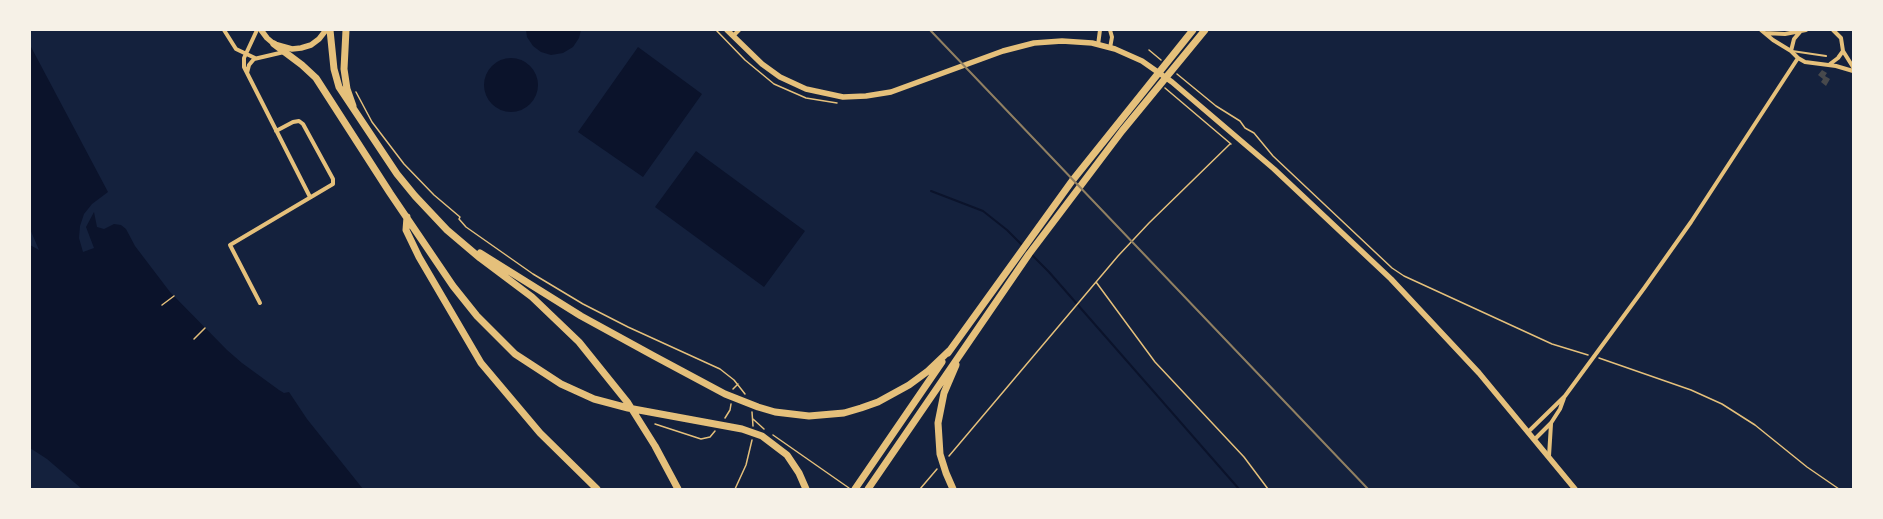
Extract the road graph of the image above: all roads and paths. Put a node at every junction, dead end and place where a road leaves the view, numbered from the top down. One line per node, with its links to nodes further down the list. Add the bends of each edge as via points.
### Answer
1 (224, 30): 27 (street, via 234,48)
2 (257, 30): 27 (street)
3 (261, 30): 19 (main road)
4 (326, 30): 22 (main road, via 314,43)
5 (330, 30): 41 (highway, via 334,69 339,87)
6 (346, 30): 41 (highway, via 343,59 345,79 350,98)
7 (727, 30): 18 (main road)
8 (739, 30): 18 (street)
9 (1100, 30): 20 (street)
10 (1110, 30): 21 (street)
11 (1193, 30): 53 (highway, via 1072,181)
12 (1205, 30): 52 (highway, via 1126,125 1075,192)
13 (1761, 30): 17 (street)
14 (1806, 30): 16 (street)
15 (1833, 30): 26 (street, via 1841,38)
16 (1800, 32): 17 (street); 25 (street, via 1794,39)
17 (1765, 33): 25 (street)
18 (733, 36): 20 (main road, via 762,64 780,77 800,87 821,93 854,97 890,92 1003,51 1034,43 1071,41)
19 (274, 44): 22 (main road); 24 (highway)
20 (1098, 45): 21 (main road)
21 (1110, 48): 64 (main road, via 1142,61 1162,74 1306,198 1418,306)
22 (296, 49): 24 (street)
23 (1149, 50): 31 (path)
24 (285, 51): 29 (street); 44 (highway, via 316,78)
25 (1791, 51): 28 (lane); 30 (street)
26 (1842, 51): 32 (street, via 1838,58); 33 (street)
27 (246, 54): 29 (street); 36 (street, via 243,64)
28 (1826, 56)
29 (256, 58): 36 (street, via 249,65)
30 (1798, 58): 32 (street, via 1812,63); 54 (street, via 1690,222)
31 (1166, 64)
32 (1829, 64): 34 (street)
33 (1853, 67)
34 (1853, 71)
35 (1178, 74): 54 (path, via 1254,133 1273,156 1392,268 1404,276 1552,344)
36 (247, 75): 42 (street)
37 (1162, 86): 46 (path, via 1231,144 1149,223)
38 (354, 87): 55 (path, via 372,122 388,144 421,183 460,217 459,220 466,227 533,274 583,304 720,369 734,380)
39 (806, 98): 40 (path)
40 (832, 103)
41 (363, 125): 45 (highway, via 397,174)
42 (276, 132): 43 (street); 43 (street, via 293,122 299,121 303,124 333,179 333,184)
43 (310, 197): 48 (street, via 230,245)
44 (407, 217): 73 (highway, via 406,230 412,243 481,363 540,433); 76 (highway, via 460,296 502,342 545,375 594,399 752,432 771,442 787,456)
45 (436, 218): 53 (highway, via 478,252 581,316 711,387 774,412 809,416 844,413 861,408 894,394 928,371); 74 (highway, via 463,244 544,308 592,357 642,424)
46 (1096, 282): 71 (path); 82 (path, via 1155,362 1244,457)
47 (174, 296): 49 (path)
48 (260, 303)
49 (162, 305)
50 (205, 328): 51 (path)
51 (194, 339)
52 (964, 347): 79 (highway); 81 (highway, via 944,393 938,423 940,454)
53 (949, 351): 78 (highway)
54 (1594, 357): 56 (street); 84 (path, via 1718,402 1775,440 1806,467)
55 (745, 394)
56 (1565, 396): 61 (street); 64 (street)
57 (730, 410): 58 (path)
58 (724, 418)
59 (656, 420): 62 (path, via 655,424 701,439 710,437 718,429)
60 (753, 420): 63 (path)
61 (1551, 423): 68 (street); 70 (street)
62 (710, 429)
63 (753, 430)
64 (1528, 432): 68 (main road)
65 (752, 434): 75 (path, via 749,455)
66 (750, 437): 69 (path)
67 (780, 439): 77 (path)
68 (1535, 439): 70 (main road)
69 (755, 440)
70 (1549, 456): 83 (main road)
71 (946, 458)
72 (938, 468): 80 (path)
73 (597, 489)
74 (678, 489)
75 (735, 489)
76 (806, 489)
77 (851, 489)
78 (855, 489)
79 (868, 489)
80 (920, 489)
81 (953, 489)
82 (1268, 489)
83 (1576, 489)
84 (1839, 489)

